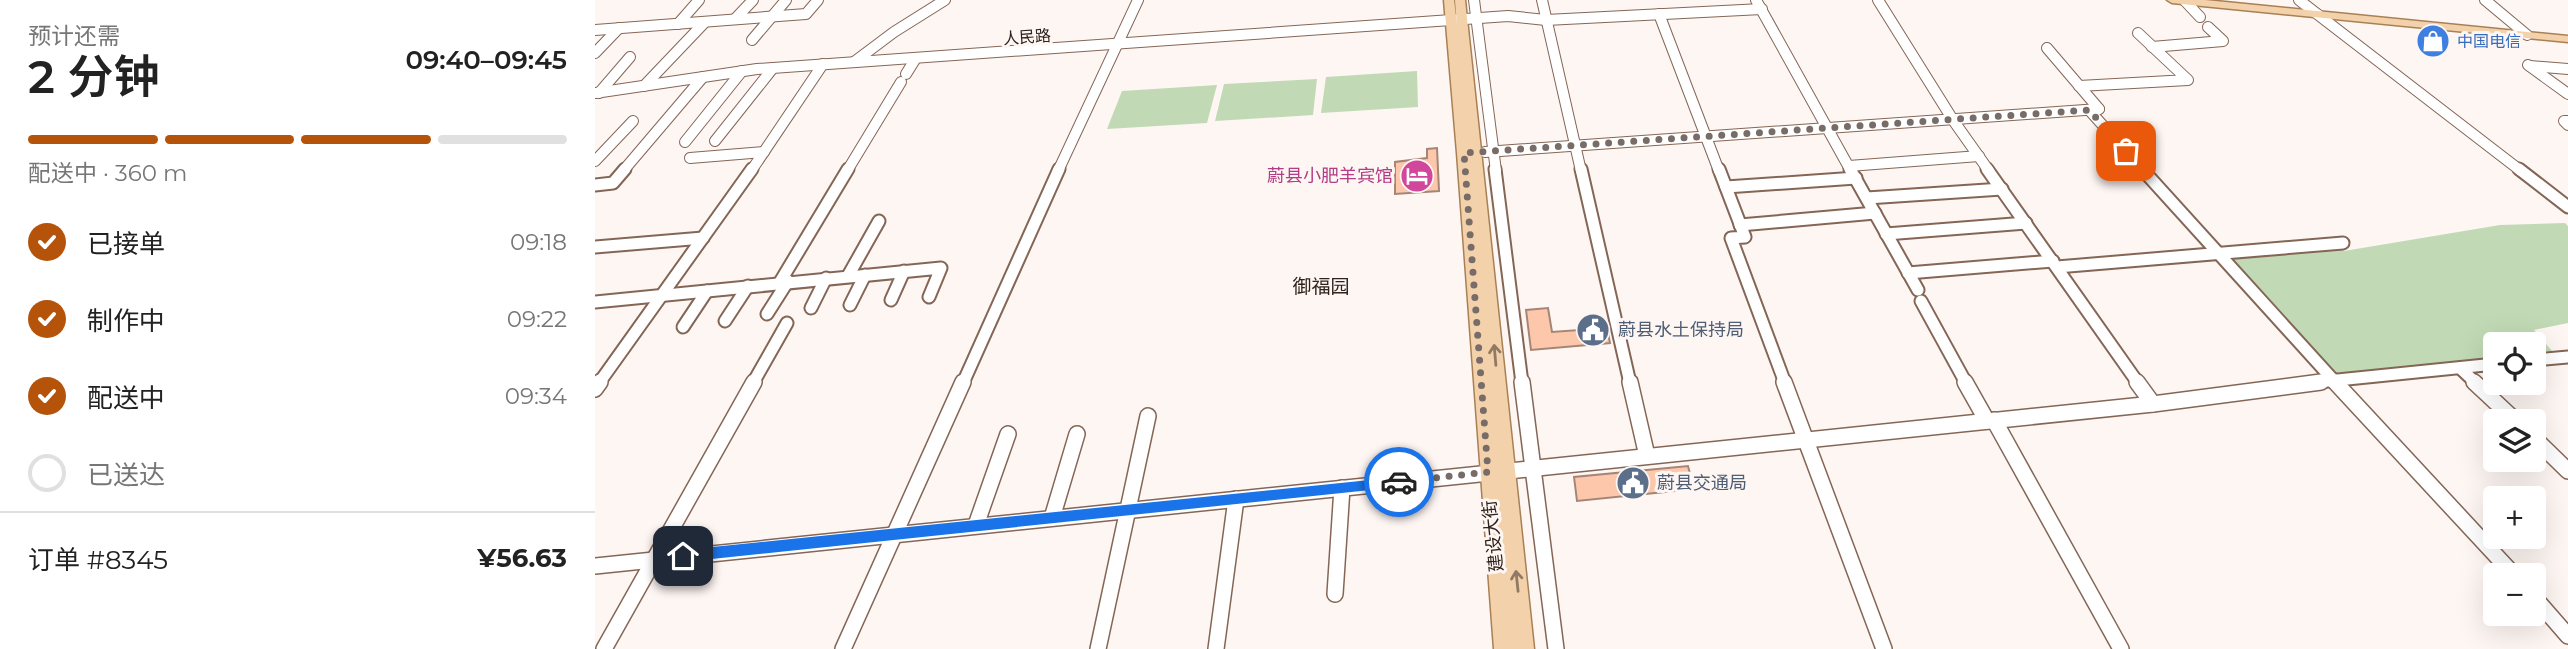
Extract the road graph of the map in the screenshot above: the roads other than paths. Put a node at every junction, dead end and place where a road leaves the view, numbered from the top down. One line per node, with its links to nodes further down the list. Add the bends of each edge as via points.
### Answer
1 (699, 0): 25 (street)
2 (753, 0): 21 (street)
3 (786, 0): 19 (street)
4 (818, 0): 19 (street, via 806,15)
5 (945, 0): 39 (street)
6 (1138, 0): 33 (street)
7 (1450, 0): 22 (main road, 建设大街)
8 (1460, 0): 22 (main road, 建设大街)
9 (1474, 0): 22 (street)
10 (1542, 0): 23 (street)
11 (1878, 0): 50 (street)
12 (2172, 0): 15 (main road)
13 (2299, 0): 18 (street)
14 (2485, 0): 30 (street)
15 (2185, 1): 18 (main road); 20 (street)
16 (1759, 5): 17 (street); 52 (street)
17 (1660, 14): 23 (street); 53 (street)
18 (2318, 15): 30 (main road); 68 (street)
19 (771, 17): 21 (street); 32 (street)
20 (2200, 17)
21 (735, 19): 24 (street)
22 (1464, 19): 23 (street, via 1508,16); 33 (street, 人民路); 58 (main road, 建设大街)
23 (1546, 20): 56 (street)
24 (705, 22): 25 (street); 45 (street)
25 (677, 24): 27 (street)
26 (2208, 27): 34 (street, via 2223,41)
27 (619, 28): 28 (street); 36 (street)
28 (595, 30)
29 (2138, 33): 34 (street)
30 (2527, 35): 31 (main road)
31 (2568, 38)
32 (752, 40)
33 (1115, 45): 38 (street, 人民路); 121 (street)
34 (2152, 47): 46 (street, via 2188,80)
35 (2047, 48): 46 (street)
36 (595, 53)
37 (630, 57): 47 (street)
38 (916, 58): 39 (street, 人民路); 84 (street)
39 (854, 62): 40 (street, 人民路)
40 (823, 64): 41 (street, 人民路); 57 (street)
41 (773, 68): 43 (street, 人民路); 54 (street)
42 (2568, 69): 48 (street, via 2528,65)
43 (742, 71): 44 (street, 人民路); 55 (street)
44 (703, 77): 45 (street, 人民路); 64 (street, via 613,183)
45 (643, 86): 47 (street, 人民路)
46 (2079, 86): 49 (street, via 2099,109)
47 (597, 93)
48 (2568, 94)
49 (2089, 110): 50 (street); 77 (street)
50 (1953, 120): 52 (street); 59 (street)
51 (633, 121): 61 (street)
52 (1828, 129): 53 (street); 62 (street)
53 (1706, 137): 56 (street); 65 (street)
54 (715, 141)
55 (685, 142)
56 (1577, 146): 58 (street); 111 (street)
57 (764, 152): 60 (street); 74 (street)
58 (1478, 152): 112 (street); 113 (main road, 建设大街, one-way to 58); 115 (main road, 建设大街)
59 (1979, 156): 62 (street); 66 (street)
60 (689, 158)
61 (595, 161)
62 (1849, 166): 63 (street)
63 (1856, 178): 65 (street); 67 (street)
64 (595, 185)
65 (1726, 187): 72 (street)
66 (2002, 189): 67 (street); 71 (street)
67 (1867, 198): 69 (street)
68 (2568, 207)
69 (1875, 213): 72 (street); 73 (street)
70 (879, 220): 82 (street)
71 (2026, 223): 73 (street); 78 (street)
72 (1740, 225): 109 (street, via 1745,237 1731,239)
73 (1887, 234): 80 (street)
74 (703, 238): 76 (street); 87 (street)
75 (2343, 243): 77 (street)
76 (595, 247)
77 (2218, 253): 78 (street); 101 (street)
78 (2055, 264): 80 (street); 103 (street)
79 (904, 271): 81 (street); 88 (street, via 941,268); 89 (street)
80 (1908, 273): 106 (street)
81 (865, 275): 82 (street); 91 (street)
82 (848, 276): 83 (street)
83 (826, 278): 84 (street); 92 (street)
84 (784, 281): 85 (street); 93 (street)
85 (748, 286): 86 (street); 94 (street)
86 (707, 290): 87 (street); 96 (street)
87 (661, 296): 90 (street); 102 (street)
88 (929, 297)
89 (891, 300)
90 (597, 305)
91 (850, 305)
92 (811, 308)
93 (767, 314)
94 (725, 321)
95 (787, 323): 122 (street)
96 (683, 327)
97 (2568, 357): 98 (street)
98 (2546, 359)
99 (2483, 365): 100 (street)
100 (2460, 368): 101 (street); 104 (street)
101 (2333, 380): 103 (street); 123 (street)
102 (597, 384)
103 (2153, 404): 106 (street)
104 (2503, 409)
105 (1148, 416): 118 (street)
106 (1991, 421): 109 (street); 136 (street)
107 (1008, 434): 120 (street)
108 (1077, 434): 119 (street)
109 (1806, 440): 111 (street); 135 (street)
110 (2546, 450): 114 (street)
111 (1647, 456): 112 (street)
112 (1532, 468): 113 (street); 134 (street)
113 (1505, 471): 115 (street); 133 (main road, 建设大街, one-way to 113)
114 (2568, 471)
115 (1488, 472): 116 (street); 132 (main road, 建设大街)
116 (1342, 488): 117 (street); 125 (street)
117 (1236, 499): 118 (street); 131 (street)
118 (1129, 510): 119 (street); 130 (street)
119 (1052, 518): 120 (street)
120 (976, 525): 121 (street)
121 (896, 534): 122 (street); 129 (street)
122 (657, 559): 124 (street); 128 (street)
123 (2503, 563)
124 (595, 566)
125 (1335, 594)
126 (2546, 611): 127 (street)
127 (2568, 636)
128 (604, 649)
129 (843, 649)
130 (1098, 649)
131 (1216, 649)
132 (1504, 649)
133 (1524, 649)
134 (1556, 649)
135 (1884, 649)
136 (2120, 649)

